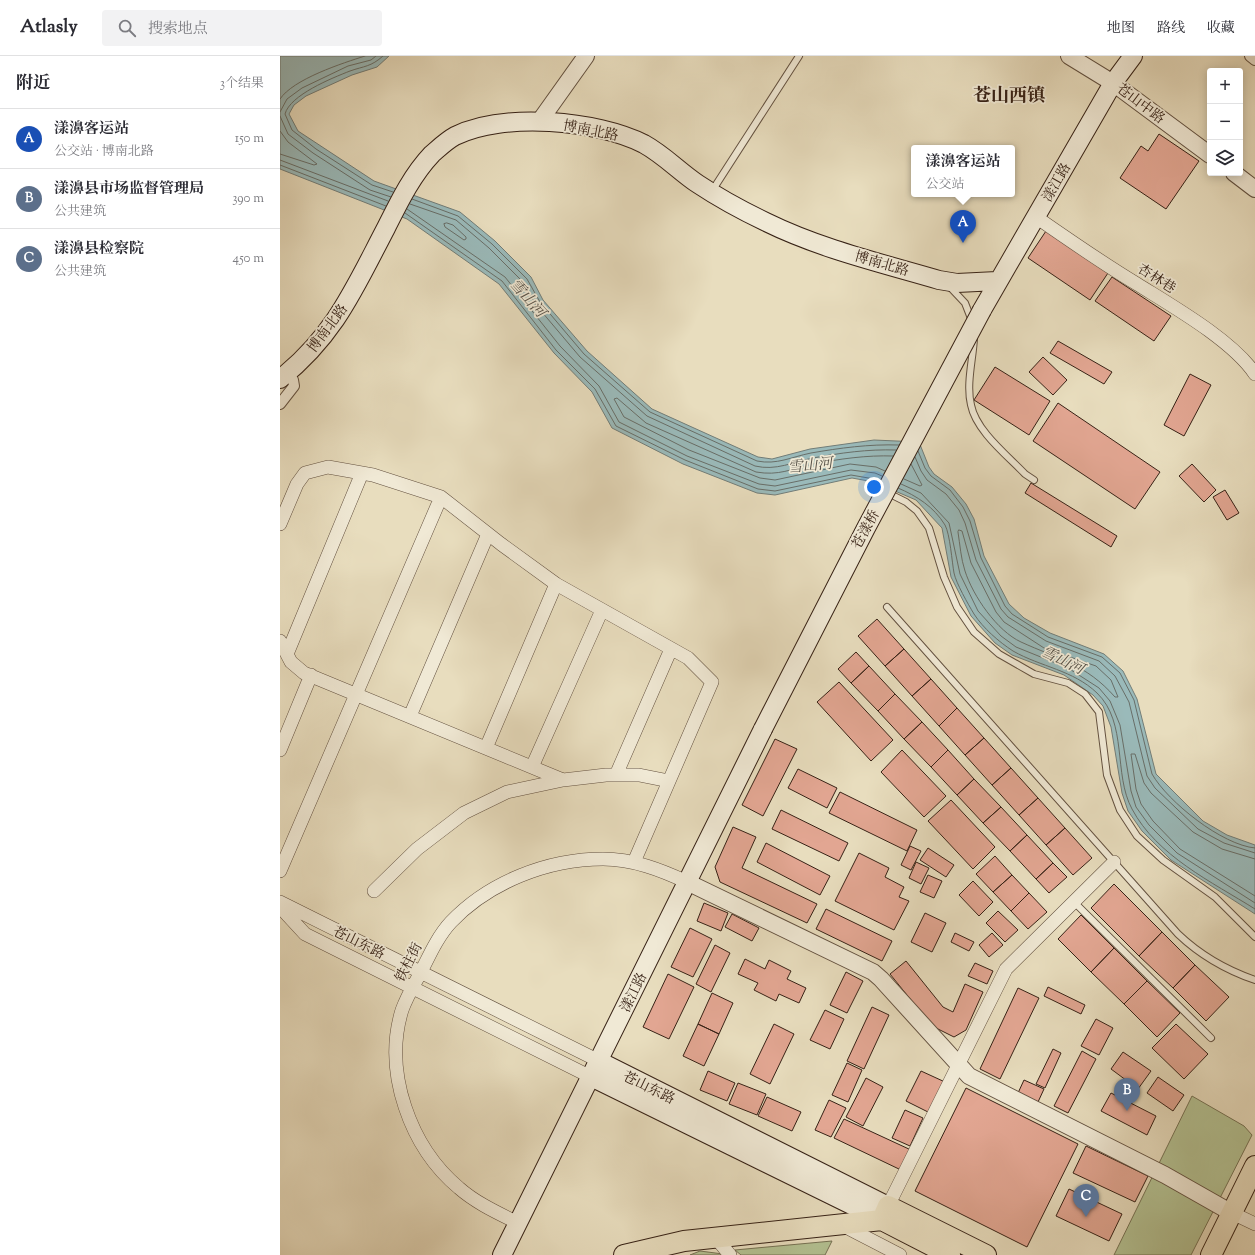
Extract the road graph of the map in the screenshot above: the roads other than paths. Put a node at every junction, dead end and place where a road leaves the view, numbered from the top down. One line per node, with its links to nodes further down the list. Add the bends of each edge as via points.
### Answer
1 (586, 56): 8 (street)
2 (800, 56): 12 (lane)
3 (1069, 56): 7 (street, 苍山中路)
4 (1133, 56): 7 (main road, 漾江路)
5 (1250, 56): 6 (street)
6 (1255, 60)
7 (1113, 83): 9 (street, 苍山中路); 13 (main road, 漾江路)
8 (539, 122): 12 (main road, 博南北路, via 594,128 629,138 654,150); 18 (main road, 博南北路, via 494,124 456,136 431,155 417,173 337,318 312,351)
9 (1207, 153)
10 (1238, 176): 11 (street)
11 (1255, 189)
12 (711, 192): 14 (main road, 博南北路, via 766,222 807,239)
13 (1036, 217): 15 (main road, 漾江路); 17 (street, 杏林巷, via 1088,254 1191,318 1237,354)
14 (944, 280): 15 (main road, 博南北路, via 957,283); 21 (lane, via 965,303 971,315 974,333 970,404 973,415 982,429 1025,474)
15 (997, 281): 16 (main road, 漾江路)
16 (982, 310): 35 (main road, 苍漾桥, bridge, via 866,528)
17 (1255, 374)
18 (284, 376): 19 (street, via 293,380 294,386)
19 (280, 404)
20 (362, 473): 23 (street); 24 (street, via 328,466 305,473 297,484); 31 (street)
21 (1034, 480)
22 (894, 496): 50 (lane, via 917,510 930,528 944,577 957,607 974,632 999,654 1034,674 1068,683 1085,694 1099,712 1107,775 1120,810 1138,836 1163,860 1215,897)
23 (441, 497): 25 (street); 33 (street)
24 (280, 524)
25 (488, 534): 26 (street); 34 (street)
26 (556, 584): 28 (street); 36 (street)
27 (887, 607): 43 (lane)
28 (602, 610): 30 (street); 38 (street)
29 (280, 641): 31 (street)
30 (672, 649): 39 (street); 41 (street, via 688,658 712,682)
31 (287, 654): 32 (street, via 291,662 304,673)
32 (311, 675): 33 (street); 37 (street)
33 (357, 693): 34 (street); 44 (street)
34 (410, 716): 36 (street)
35 (763, 730): 45 (main road, 漾江路)
36 (486, 748): 38 (street)
37 (280, 750)
38 (532, 767): 40 (street)
39 (616, 775): 40 (street); 41 (street, via 639,775)
40 (563, 780): 46 (street, via 507,792 464,813 417,849)
41 (669, 781): 42 (street)
42 (634, 862): 45 (street, 铁柱街); 51 (street, 铁柱街, via 603,859 576,861 523,874 499,885 473,902 450,923 437,941)
43 (1114, 862): 48 (street); 52 (lane, via 1197,952)
44 (280, 871)
45 (687, 882): 55 (street, via 874,972); 56 (main road, 漾江路)
46 (374, 891)
47 (280, 902): 51 (street, 苍山东路)
48 (1074, 902): 54 (lane); 55 (street, via 1006,969)
49 (280, 907): 53 (street, 苍山东路, via 304,934)
50 (1255, 937)
51 (421, 973): 53 (street, 铁柱街); 56 (street, 苍山东路)
52 (1255, 980)
53 (413, 988): 56 (street, 苍山东路); 60 (street, 铁柱街, via 403,1009 397,1051 398,1082 404,1108 417,1136 435,1164 459,1188 482,1205)
54 (1212, 1038)
55 (958, 1065): 58 (street); 59 (street, via 981,1084 1165,1175)
56 (595, 1069): 58 (main road, 苍山东路); 60 (main road, 漾江路)
57 (1255, 1166): 59 (main road)
58 (885, 1213): 62 (main road); 68 (main road, 苍山东路); 69 (main road, 苍山东路)
59 (1232, 1213): 61 (street); 70 (main road)
60 (518, 1223): 64 (main road, 漾江路)
61 (1255, 1224)
62 (840, 1225): 63 (main road); 67 (street)
63 (716, 1238): 65 (main road, via 654,1247); 66 (street)
64 (502, 1255)
65 (624, 1255)
66 (730, 1255)
67 (900, 1255)
68 (950, 1255)
69 (986, 1255)
70 (1211, 1255)

